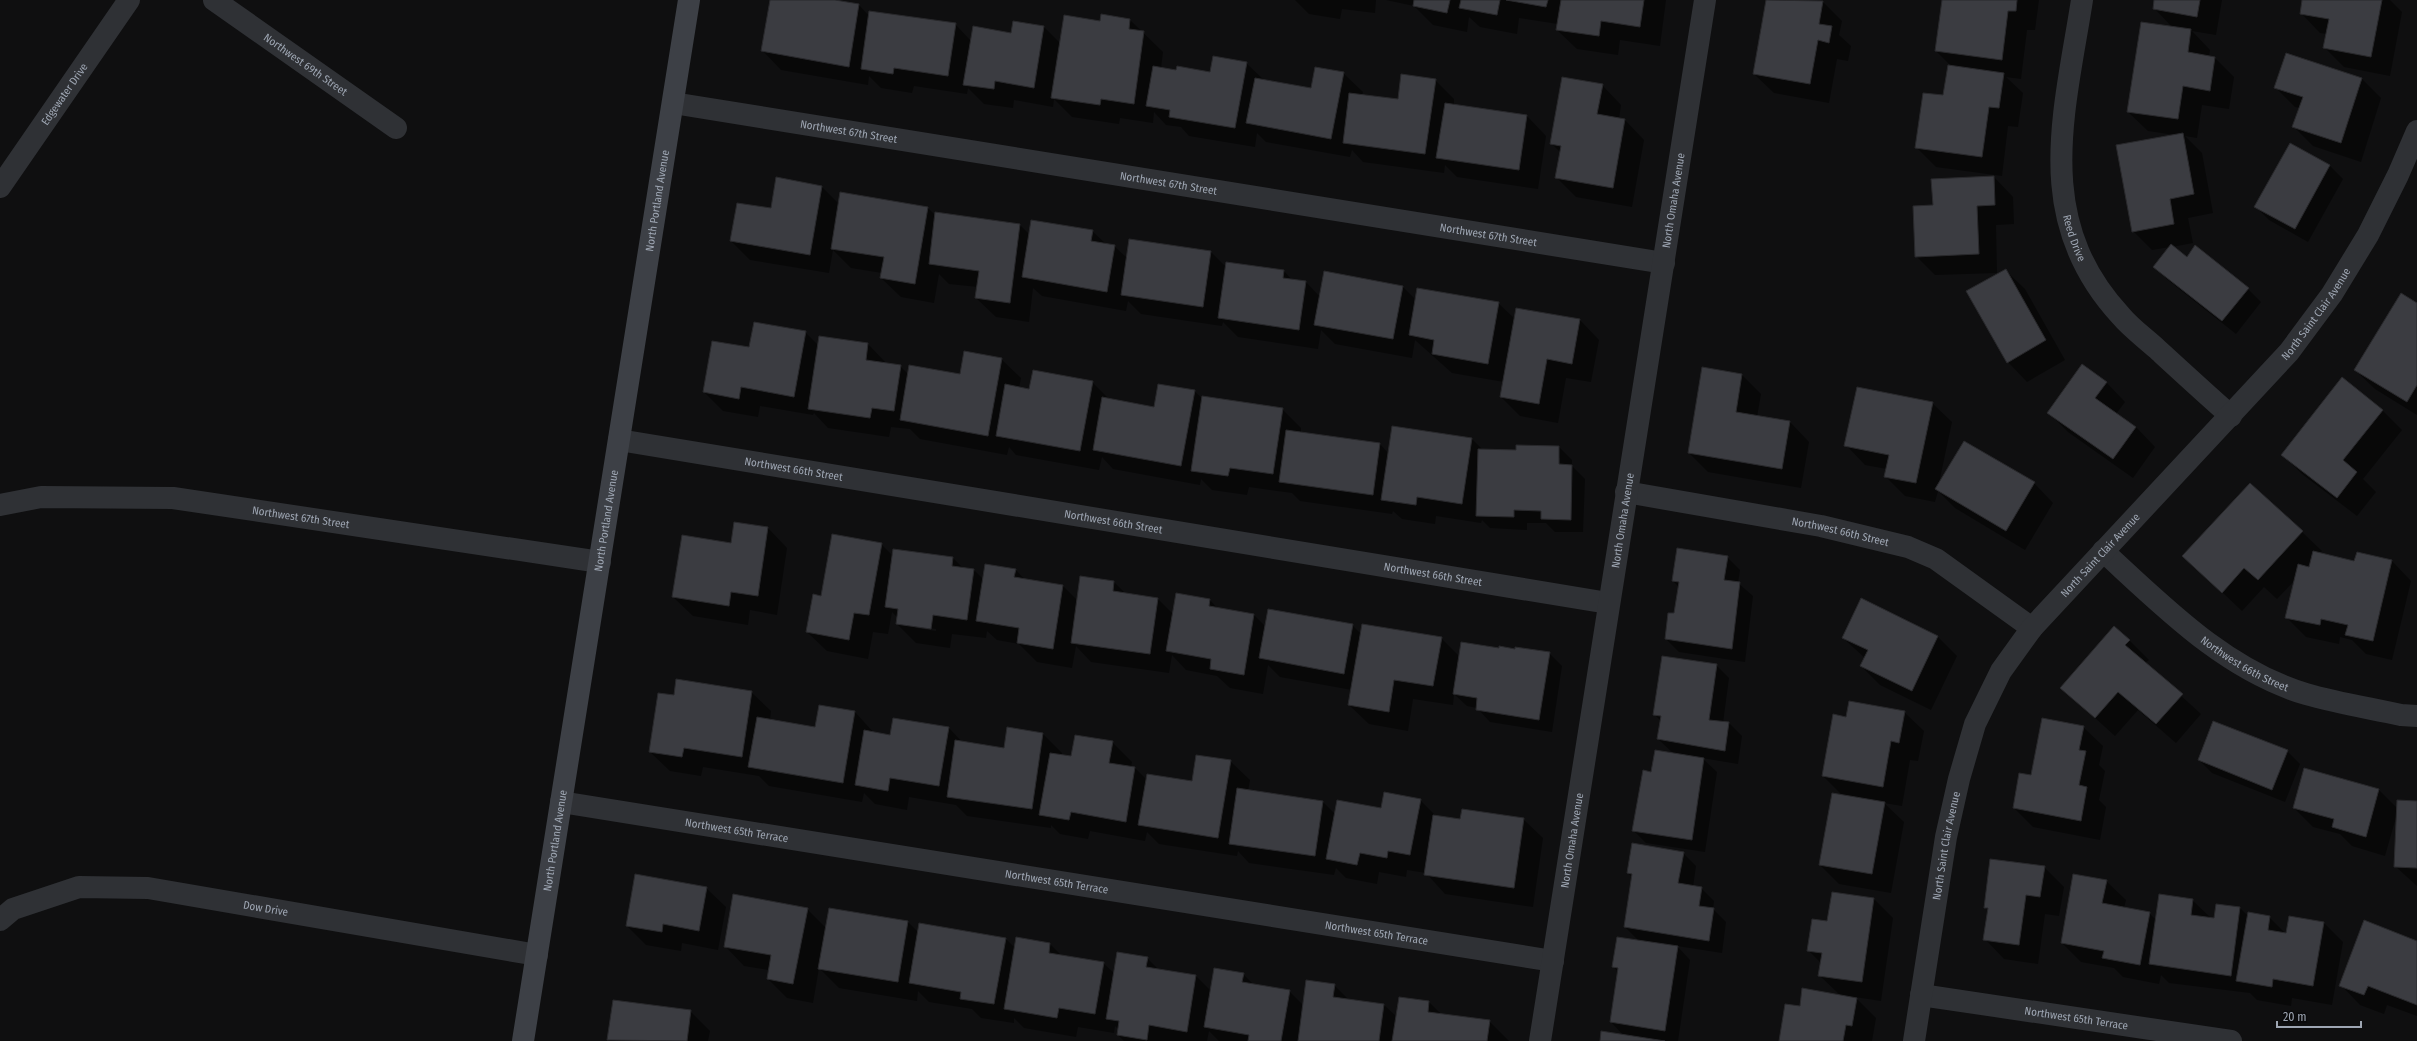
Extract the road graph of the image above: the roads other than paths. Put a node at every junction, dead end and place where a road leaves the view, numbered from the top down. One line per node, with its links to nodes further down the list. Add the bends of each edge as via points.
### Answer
1 (129, 0): 9 (street, Edgewater Drive)
2 (214, 0): 7 (street, Northwest 69th Street)
3 (689, 0): 6 (street, North Portland Avenue)
4 (1706, 0): 10 (street, North Omaha Avenue)
5 (2082, 0): 11 (street, Reed Drive, via 2060,151 2064,205 2071,235 2080,259 2096,286 2121,316)
6 (673, 103): 10 (street, Northwest 67th Street); 12 (street, North Portland Avenue)
7 (396, 128)
8 (2417, 131): 11 (street, North Saint Clair Avenue, via 2368,235 2332,294 2289,352)
9 (0, 187)
10 (1664, 263): 13 (street, North Omaha Avenue)
11 (2230, 416): 15 (street, North Saint Clair Avenue)
12 (618, 440): 16 (street, North Portland Avenue); 17 (street, Northwest 66th Street)
13 (1626, 492): 17 (street, North Omaha Avenue); 18 (street, Northwest 66th Street, via 1821,526 1908,547 1936,559)
14 (0, 505): 16 (street, Northwest 67th Street, via 41,496 173,498)
15 (2103, 551): 18 (street, North Saint Clair Avenue); 19 (street, Northwest 66th Street, via 2180,622 2222,652 2266,678 2305,694 2401,715)
16 (600, 562): 20 (street, North Portland Avenue)
17 (1608, 603): 23 (street, North Omaha Avenue)
18 (2032, 628): 24 (street, North Saint Clair Avenue, via 2001,672 1975,724 1958,779 1946,837)
19 (2417, 716)
20 (561, 802): 22 (street, North Portland Avenue); 23 (street, Northwest 65th Terrace)
21 (0, 920): 22 (street, Dow Drive, via 13,909 79,887 148,888)
22 (537, 955): 25 (street, North Portland Avenue)
23 (1553, 961): 26 (street, North Omaha Avenue)
24 (1921, 995): 27 (street, North Saint Clair Avenue); 28 (street, Northwest 65th Terrace)
25 (523, 1041)
26 (1540, 1041)
27 (1914, 1041)
28 (2231, 1041)

